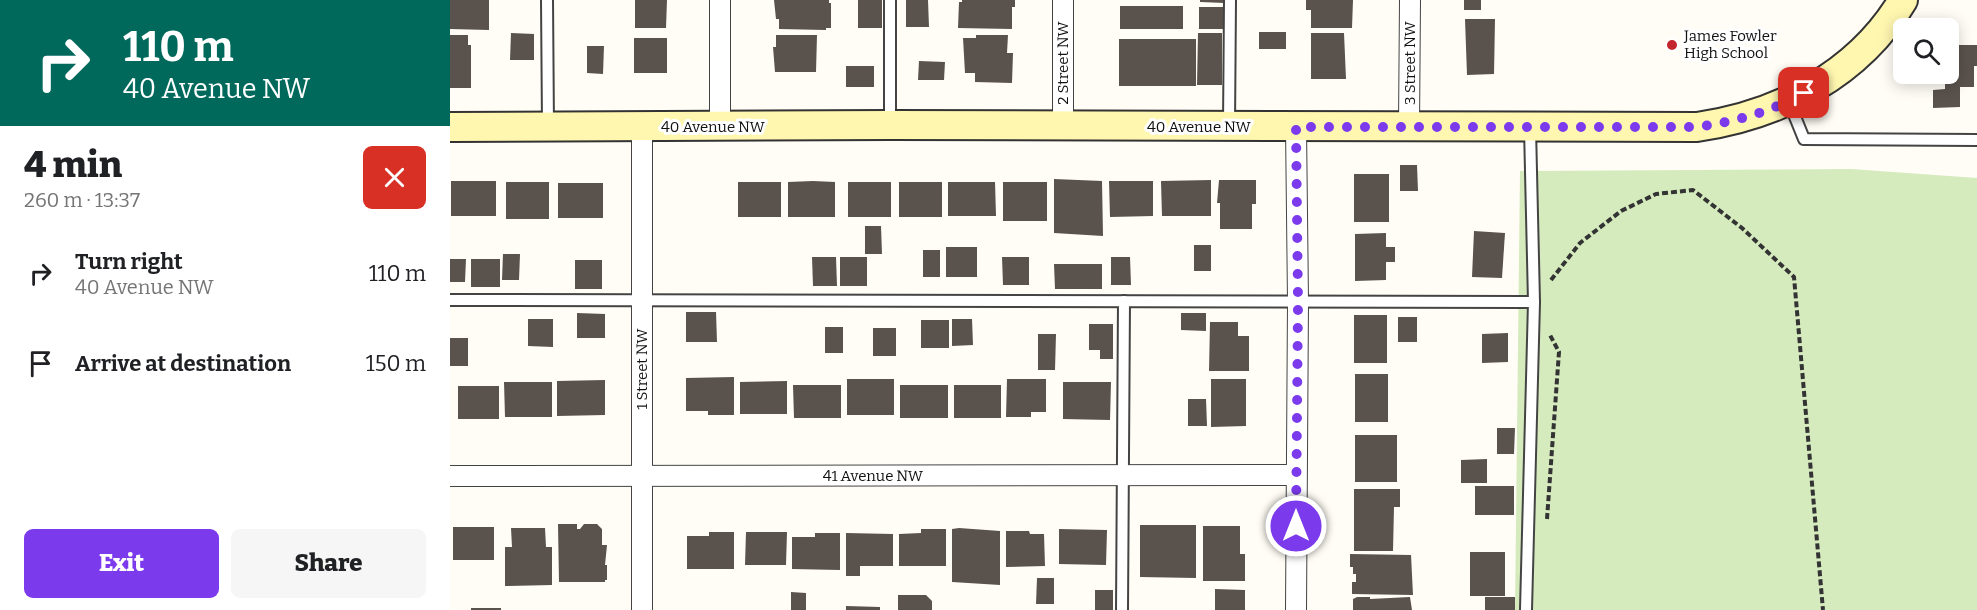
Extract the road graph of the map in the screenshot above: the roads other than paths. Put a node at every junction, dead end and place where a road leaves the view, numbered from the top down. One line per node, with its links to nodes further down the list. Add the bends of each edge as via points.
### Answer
1 (548, 0): 14 (lane)
2 (720, 0): 16 (street)
3 (890, 0): 9 (lane)
4 (1063, 0): 10 (street, 2 Street NW)
5 (1230, 0): 11 (lane)
6 (1410, 0): 12 (street, 3 Street NW)
7 (1903, 0): 8 (street, 40 Avenue NW, via 1865,48 1843,68)
8 (1788, 102): 18 (street, 40 Avenue NW, via 1726,123 1697,127); 19 (lane, via 1804,139)
9 (890, 125): 10 (street, 40 Avenue NW); 16 (street, 40 Avenue NW)
10 (1063, 126): 11 (street, 40 Avenue NW)
11 (1229, 126): 17 (street, 40 Avenue NW)
12 (1409, 126): 17 (street, 40 Avenue NW); 18 (street, 40 Avenue NW)
13 (450, 127): 14 (street, 40 Avenue NW)
14 (548, 127): 15 (street, 40 Avenue NW)
15 (642, 127): 16 (street, 40 Avenue NW); 21 (street, 1 Street NW)
16 (720, 127)
17 (1296, 127): 23 (street)
18 (1530, 128): 24 (lane)
19 (1977, 140)
20 (450, 300): 21 (lane)
21 (641, 300): 22 (lane); 27 (street, 1 Street NW)
22 (1124, 302): 23 (lane); 28 (lane)
23 (1298, 302): 24 (lane); 25 (street)
24 (1534, 302): 32 (lane)
25 (1296, 475): 28 (street, 41 Avenue NW); 31 (street)
26 (450, 476): 27 (street, 41 Avenue NW)
27 (642, 476): 28 (street, 41 Avenue NW); 29 (street, 1 Street NW)
28 (1123, 476): 30 (lane)
29 (642, 610)
30 (1122, 610)
31 (1296, 610)
32 (1526, 610)

